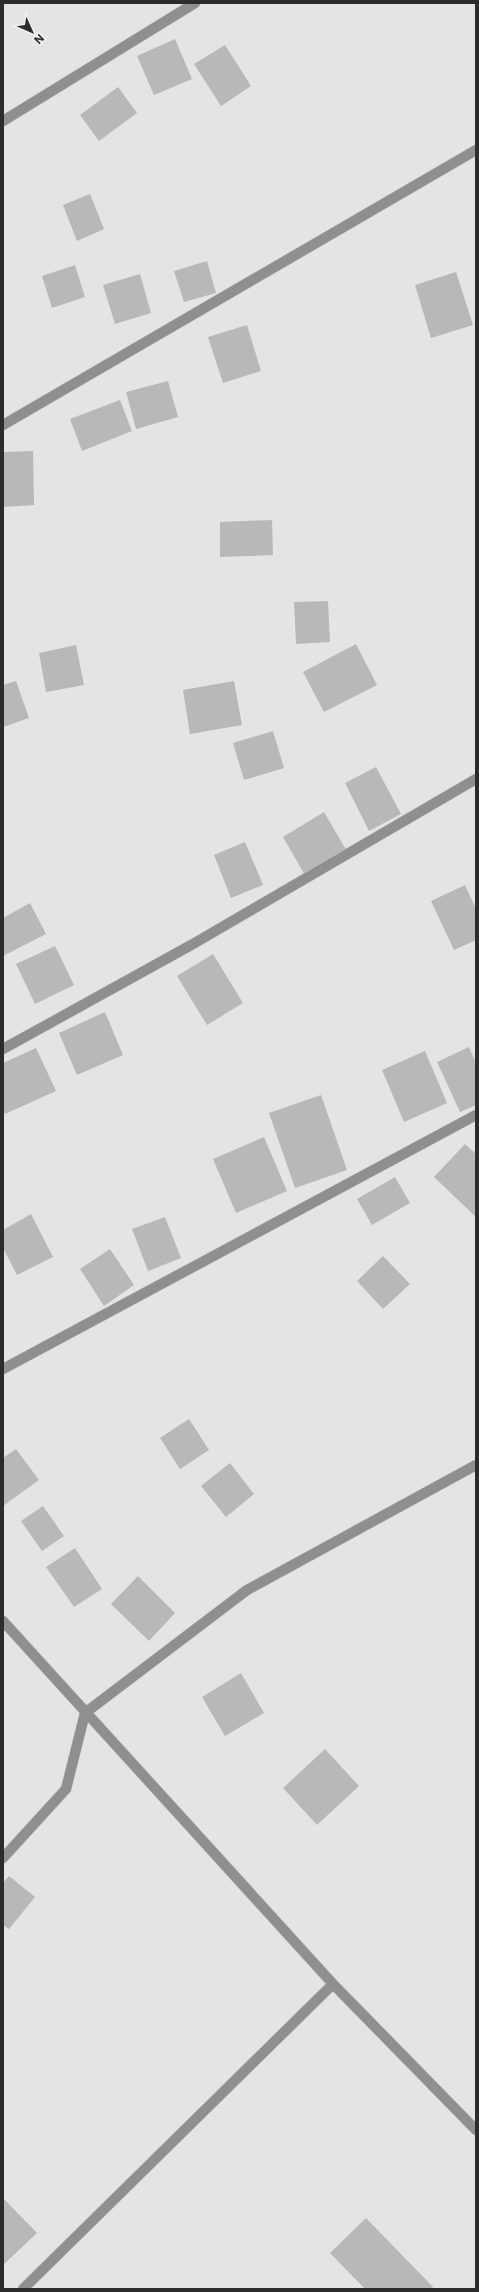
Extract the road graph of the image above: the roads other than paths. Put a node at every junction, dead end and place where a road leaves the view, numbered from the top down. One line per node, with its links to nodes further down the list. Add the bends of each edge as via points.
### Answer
1 (195, 3): 2 (street)
2 (3, 121)
3 (476, 150): 4 (street)
4 (3, 425)
5 (476, 779): 6 (street, via 193,944)
6 (3, 1049)
7 (476, 1115): 8 (street)
8 (3, 1369)
9 (476, 1465): 11 (street, via 247,1590)
10 (3, 1621): 11 (street)
11 (85, 1713): 12 (street, via 66,1789); 13 (street)
12 (3, 1858)
13 (333, 1984): 14 (street); 15 (street)
14 (476, 2130)
15 (23, 2289)

